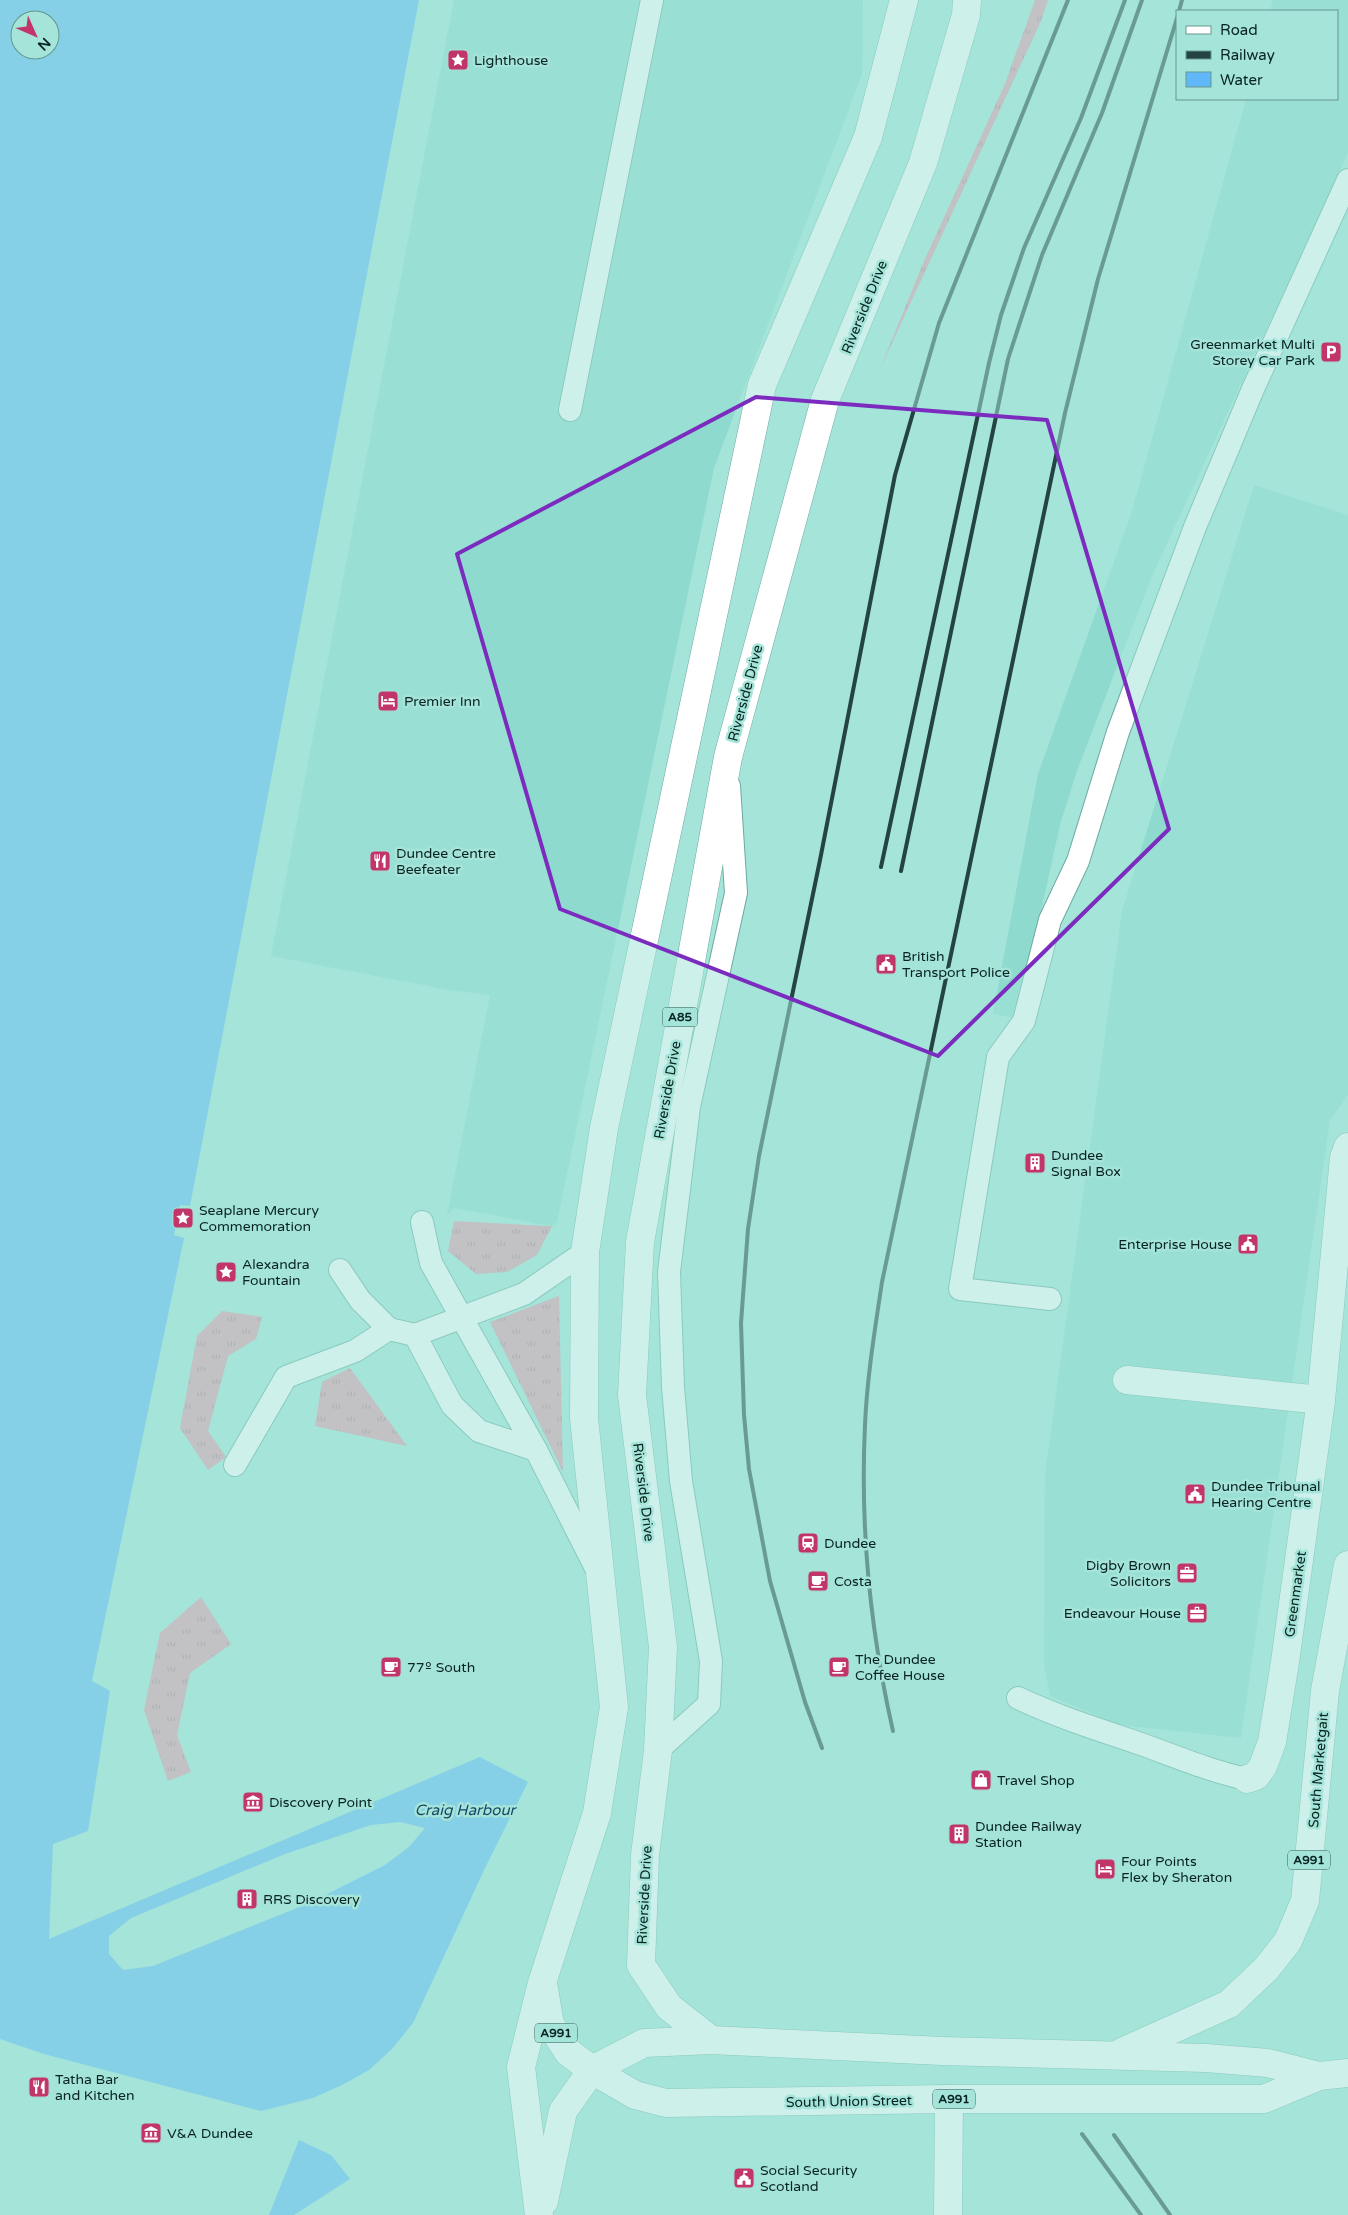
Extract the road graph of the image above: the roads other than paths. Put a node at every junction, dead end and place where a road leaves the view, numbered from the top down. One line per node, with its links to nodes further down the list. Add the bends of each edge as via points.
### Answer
1 (652, 0): 5 (lane)
2 (904, 0): 9 (main road, via 868,137 762,385 604,1128)
3 (967, 0): 6 (main road, Riverside Drive / A85, via 966,15 923,163 825,400)
4 (1348, 180): 11 (lane, via 1253,389 1195,527 1118,732 1078,861 1050,920 1024,1021 998,1057 960,1289)
5 (570, 410)
6 (728, 757): 22 (main road, Riverside Drive / A85, via 640,1242 632,1395 663,1647); 22 (lane, via 736,892 689,1107 669,1272 673,1387 681,1481 711,1661 709,1704)
7 (1348, 1147): 16 (main road, Greenmarket, via 1344,1158)
8 (422, 1222): 12 (lane, via 431,1263)
9 (585, 1252): 12 (lane, via 524,1294); 20 (main road, via 584,1418)
10 (340, 1270): 13 (lane, via 360,1300)
11 (1050, 1299)
12 (462, 1316): 14 (lane); 17 (lane)
13 (389, 1329): 14 (lane); 18 (lane, via 355,1351 286,1377)
14 (415, 1335): 17 (lane, via 452,1405 478,1430)
15 (1127, 1380): 16 (main road)
16 (1321, 1400): 23 (main road, Greenmarket, via 1272,1742 1263,1766 1256,1776)
17 (536, 1450): 20 (lane)
18 (234, 1465)
19 (1348, 1565): 26 (main road, South Marketgait / A991, via 1325,1691 1305,1901 1288,1941 1266,1969 1229,2004)
20 (602, 1580): 24 (main road, via 614,1708 597,1813)
21 (1018, 1698): 23 (lane, via 1217,1773)
22 (658, 1750): 25 (main road, Riverside Drive / A85, via 645,1855 641,1965 668,2007)
23 (1247, 1779)
24 (542, 1983): 27 (main road, South Union Street / A991, via 550,2024 568,2052); 31 (main road, via 521,2067)
25 (711, 2040): 26 (main road, South Union Street / A991); 27 (main road, South Union Street / A991, via 644,2043)
26 (1114, 2056): 29 (main road, South Union Street / A991, via 1268,2063)
27 (592, 2070): 30 (main road, South Union Street / A991, via 635,2095 666,2103); 31 (main road, South Union Street / A991, via 563,2111)
28 (1348, 2073): 29 (main road, South Union Street / A991)
29 (1319, 2076): 30 (main road, South Union Street / A991, via 1264,2099)
30 (949, 2099): 32 (main road)
31 (540, 2215)
32 (948, 2215)

